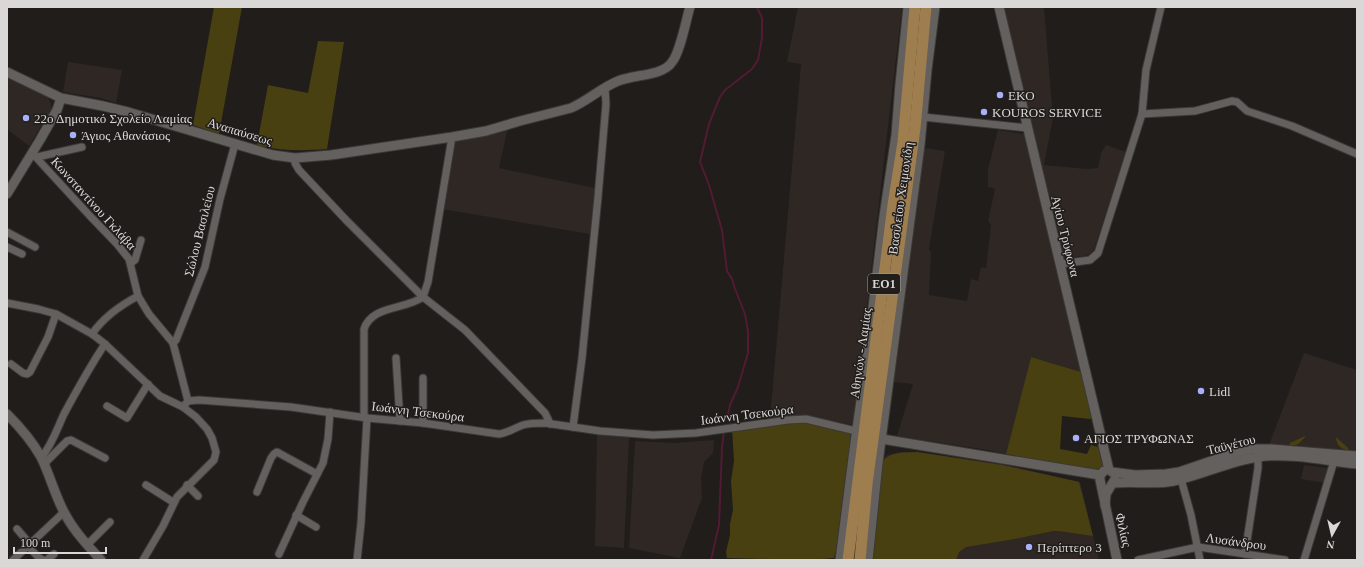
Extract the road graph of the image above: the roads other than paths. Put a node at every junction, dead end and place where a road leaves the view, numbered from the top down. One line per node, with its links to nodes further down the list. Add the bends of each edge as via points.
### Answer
1 (690, 7): 9 (street, Αναπαύσεως, via 676,55 666,68 620,80)
2 (908, 7): 48 (street, via 895,140)
3 (915, 7): 85 (main road, Αθηνών - Λαμίας / ΕΟ1, via 903,142)
4 (926, 7): 86 (main road, Αθηνών - Λαμίας / ΕΟ1, via 915,128 867,484)
5 (935, 7): 12 (street, Βασιλείου Χειμωνίδη)
6 (999, 7): 13 (street, Αγίου Τρύφωνα)
7 (1160, 7): 11 (street, via 1146,70)
8 (7, 72): 10 (street, Αναπαύσεως)
9 (605, 88): 14 (street, Αναπαύσεως, via 570,108 486,131); 47 (street, via 606,104 597,204)
10 (61, 98): 15 (street, Αναπαύσεως, via 128,112); 18 (street)
11 (1142, 114): 17 (street, via 1195,112 1236,102 1247,111 1292,126); 27 (street, via 1098,253 1090,260)
12 (923, 117): 13 (street); 49 (street, Βασιλείου Χειμωνίδη)
13 (1027, 128): 27 (street, Αγίου Τρύφωνα)
14 (452, 137): 19 (street, Αναπαύσεως); 29 (street, via 428,282)
15 (234, 144): 19 (street, Αναπαύσεως); 34 (street, Σώλου Βασιλείου, via 205,268)
16 (82, 147): 18 (street)
17 (1357, 154)
18 (35, 155): 20 (street); 26 (street, Κωνσταντίνου Γκλάβα, via 125,253)
19 (295, 158): 29 (street, via 299,170)
20 (7, 194)
21 (7, 232): 24 (street)
22 (141, 240): 26 (street, via 135,260)
23 (7, 247): 25 (street)
24 (35, 247)
25 (22, 254)
26 (131, 263): 28 (street, Κωνσταντίνου Γκλάβα)
27 (1060, 264): 56 (street, Αγίου Τρύφωνα)
28 (138, 296): 32 (street, via 111,314); 34 (street, Κωνσταντίνου Γκλάβα)
29 (423, 297): 43 (street, via 378,313 366,323); 46 (street, via 478,343 545,413)
30 (7, 303): 31 (street, Ιωάννη Τσεκούρα)
31 (56, 314): 32 (street, Ιωάννη Τσεκούρα); 36 (street, via 48,337 30,372 23,373)
32 (92, 334): 33 (street, Ιωάννη Τσεκούρα)
33 (105, 344): 38 (street, Ιωάννη Τσεκούρα); 53 (street, via 75,394)
34 (173, 344): 39 (street, Κωνσταντίνου Γκλάβα)
35 (396, 358): 44 (street)
36 (11, 364)
37 (423, 378): 45 (street)
38 (148, 384): 39 (street, Ιωάννη Τσεκούρα, via 160,396); 40 (street, via 127,418)
39 (185, 404): 41 (street, Ιωάννη Τσεκούρα, via 199,400); 62 (street, via 212,438 216,452 210,466)
40 (107, 406)
41 (330, 412): 43 (street, Ιωάννη Τσεκούρα); 57 (street, via 325,456)
42 (7, 414): 53 (street, via 26,435)
43 (366, 417): 44 (street, Ιωάννη Τσεκούρα); 83 (street)
44 (400, 421): 45 (street, Ιωάννη Τσεκούρα)
45 (423, 424): 46 (street, Ιωάννη Τσεκούρα, via 499,434 528,424)
46 (550, 424): 47 (street, Ιωάννη Τσεκούρα)
47 (573, 427): 48 (street, Ιωάννη Τσεκούρα, via 653,435 696,433 806,419)
48 (856, 431): 84 (street)
49 (882, 439): 58 (street); 87 (street, Βασιλείου Χειμωνίδη)
50 (1357, 456): 56 (street, Ταϋγέτου, via 1252,449 1179,472 1135,475)
51 (1258, 457): 54 (street, Ταϋγέτου, via 1285,456); 59 (street, Ταϋγέτου); 77 (street)
52 (105, 458): 53 (street, via 71,440)
53 (43, 461): 67 (street)
54 (1334, 461): 55 (street, Ταϋγέτου); 92 (street)
55 (1357, 464)
56 (1111, 471): 58 (street, via 1105,470); 60 (street, via 1115,476)
57 (317, 474): 63 (street, via 277,452 271,458); 68 (street)
58 (1101, 479): 60 (street, via 1106,486); 66 (street, Φιλίας)
59 (1181, 479): 60 (street, Ταϋγέτου, via 1153,484); 74 (street)
60 (1112, 484): 66 (street, Φιλίας, via 1106,494)
61 (146, 485): 65 (street)
62 (187, 485): 64 (street); 65 (street)
63 (257, 492)
64 (198, 496)
65 (173, 502): 82 (street, via 163,526)
66 (1105, 506): 88 (street, Φιλίας)
67 (64, 512): 72 (street); 73 (street)
68 (296, 516): 70 (street); 76 (street)
69 (110, 522): 73 (street)
70 (316, 527)
71 (17, 529): 72 (street)
72 (29, 545): 78 (street); 79 (street)
73 (87, 545): 81 (street)
74 (1198, 547): 77 (street, Λυσάνδρου); 89 (street, Λυσάνδρου); 90 (street)
75 (54, 554): 80 (street)
76 (279, 554)
77 (1245, 554): 91 (street, Λυσάνδρου)
78 (13, 560)
79 (43, 560)
80 (47, 560)
81 (101, 560)
82 (143, 560)
83 (357, 560)
84 (840, 560)
85 (848, 560)
86 (860, 560)
87 (868, 560)
88 (1117, 560)
89 (1138, 560)
90 (1200, 560)
91 (1285, 560)
92 (1304, 560)

